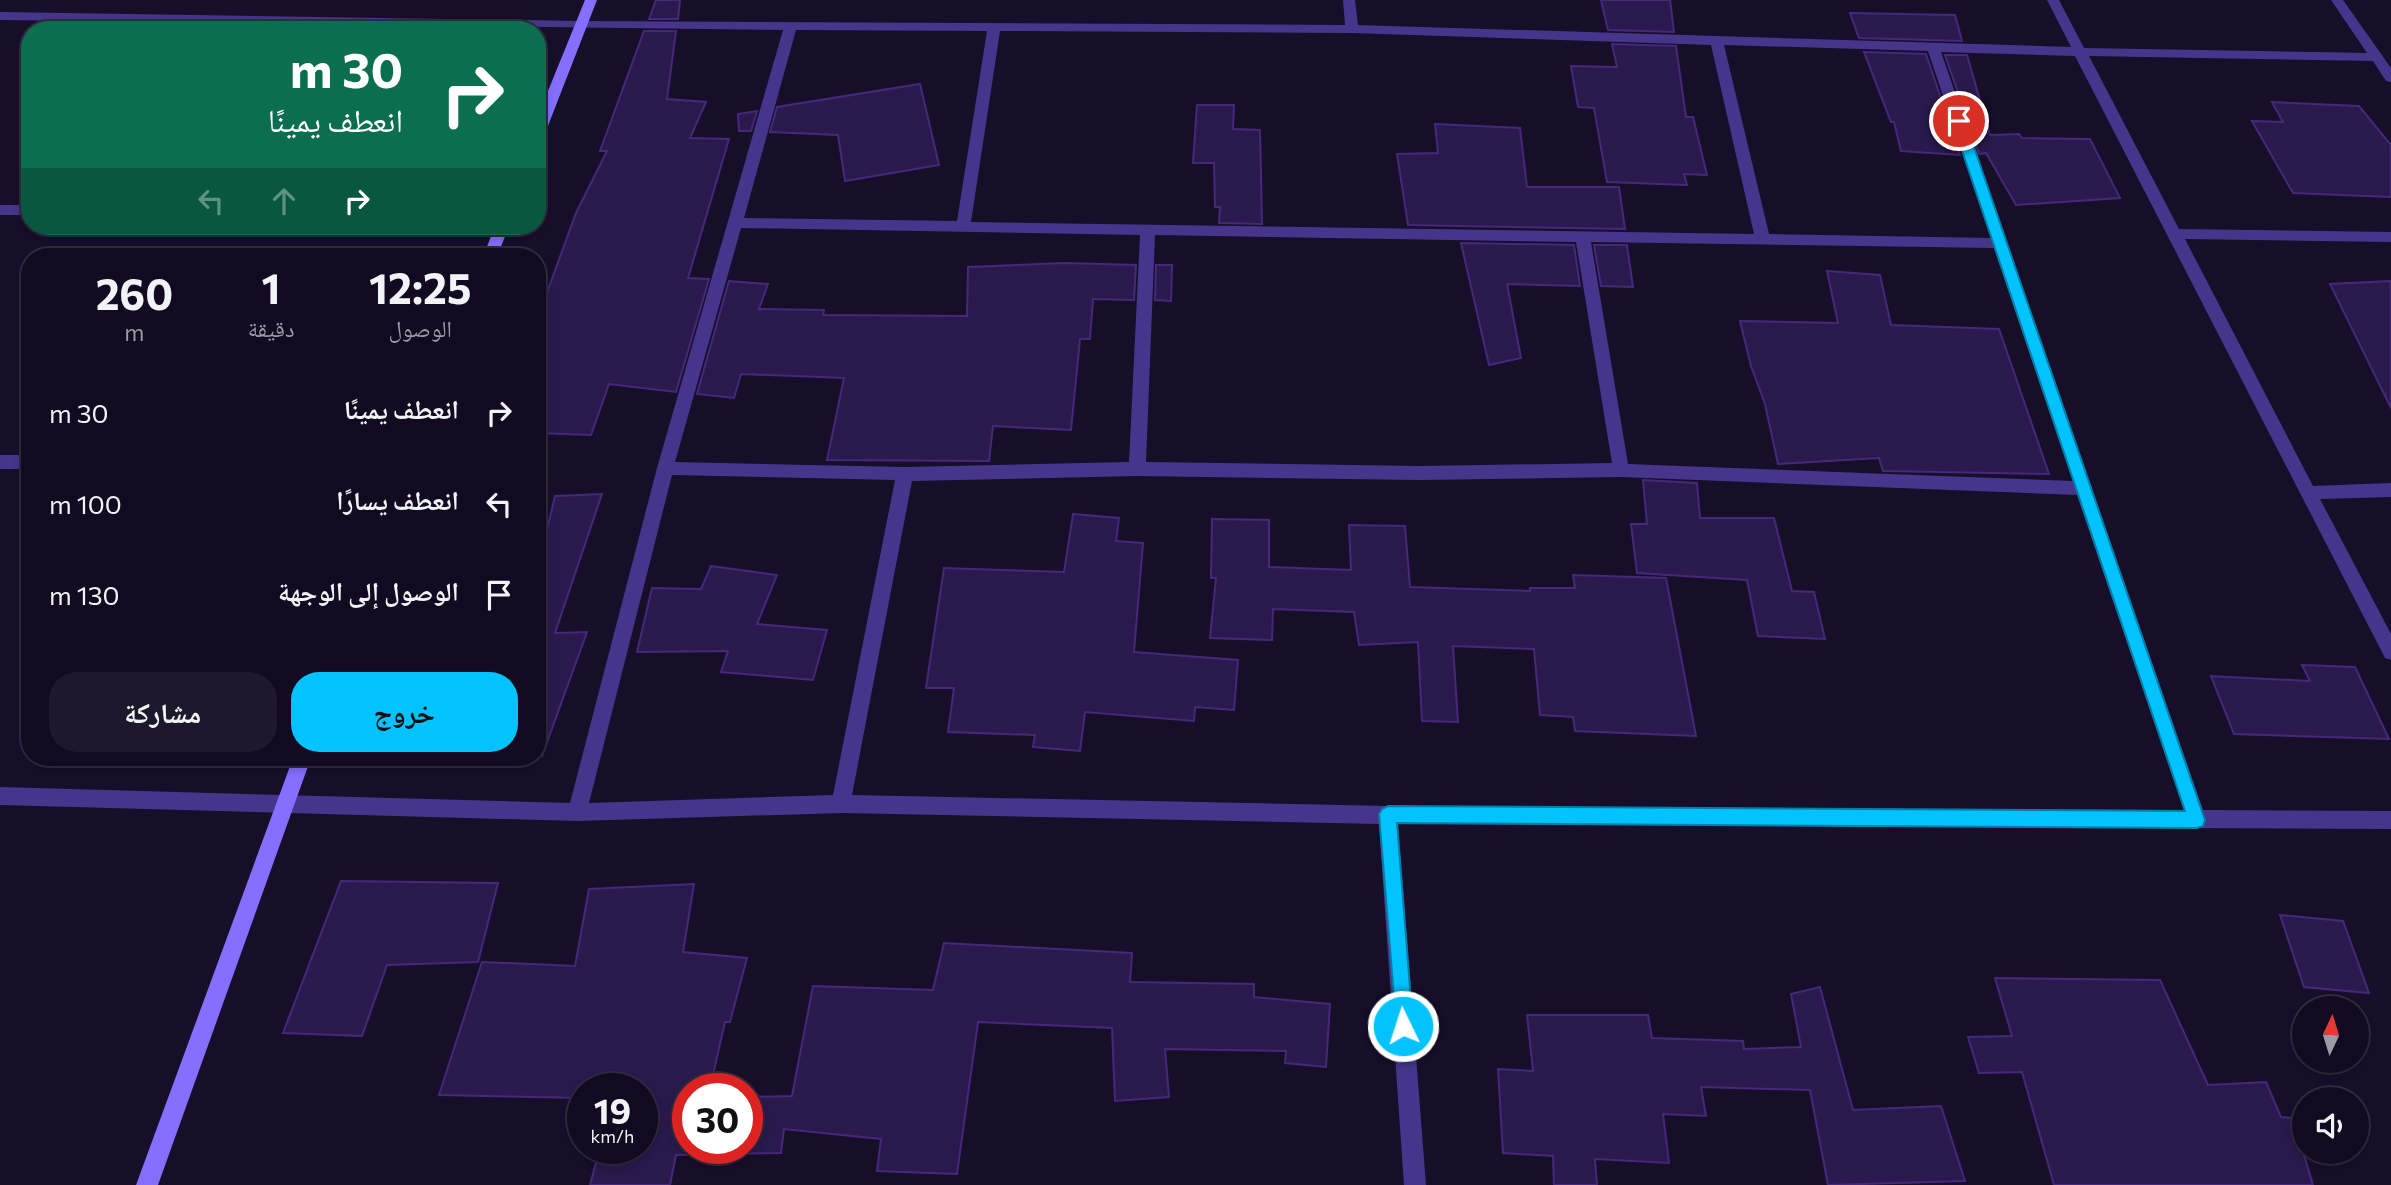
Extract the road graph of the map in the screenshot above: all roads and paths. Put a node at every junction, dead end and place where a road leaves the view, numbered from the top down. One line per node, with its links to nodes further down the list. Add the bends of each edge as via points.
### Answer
1 (591, 0): 8 (street)
2 (1349, 0): 11 (street)
3 (2053, 0): 14 (street)
4 (2337, 0): 15 (street)
5 (0, 16): 6 (street)
6 (100, 21)
7 (546, 25): 8 (street)
8 (581, 25): 9 (street); 17 (street)
9 (791, 26): 10 (street); 20 (street)
10 (994, 27): 11 (street); 21 (street)
11 (1352, 29): 12 (street)
12 (1717, 41): 13 (street); 26 (street)
13 (1933, 47): 14 (street); 27 (street)
14 (2081, 52): 15 (street); 23 (street)
15 (2376, 57): 16 (street)
16 (2391, 78)
17 (546, 113)
18 (0, 210): 19 (street)
19 (21, 210)
20 (733, 223): 21 (street); 30 (street)
21 (963, 227): 22 (street)
22 (1148, 230): 24 (street); 31 (street)
23 (2175, 234): 25 (street); 36 (street)
24 (1583, 237): 26 (street); 32 (street)
25 (2391, 237)
26 (1763, 240): 27 (street)
27 (2002, 243): 34 (street)
28 (0, 462): 29 (street)
29 (21, 462)
30 (665, 468): 33 (street); 42 (street)
31 (1137, 469): 32 (street); 33 (street)
32 (1621, 470): 34 (street)
33 (905, 474): 41 (street)
34 (2084, 488): 44 (street)
35 (2391, 490): 36 (street)
36 (2309, 492): 37 (street)
37 (2391, 652)
38 (299, 766): 40 (street)
39 (0, 796): 40 (street)
40 (285, 804): 42 (street); 46 (street)
41 (841, 804): 42 (street); 43 (street)
42 (576, 812)
43 (1388, 814): 44 (street); 47 (street)
44 (2197, 820): 45 (street)
45 (2391, 820)
46 (147, 1185)
47 (1415, 1185)

